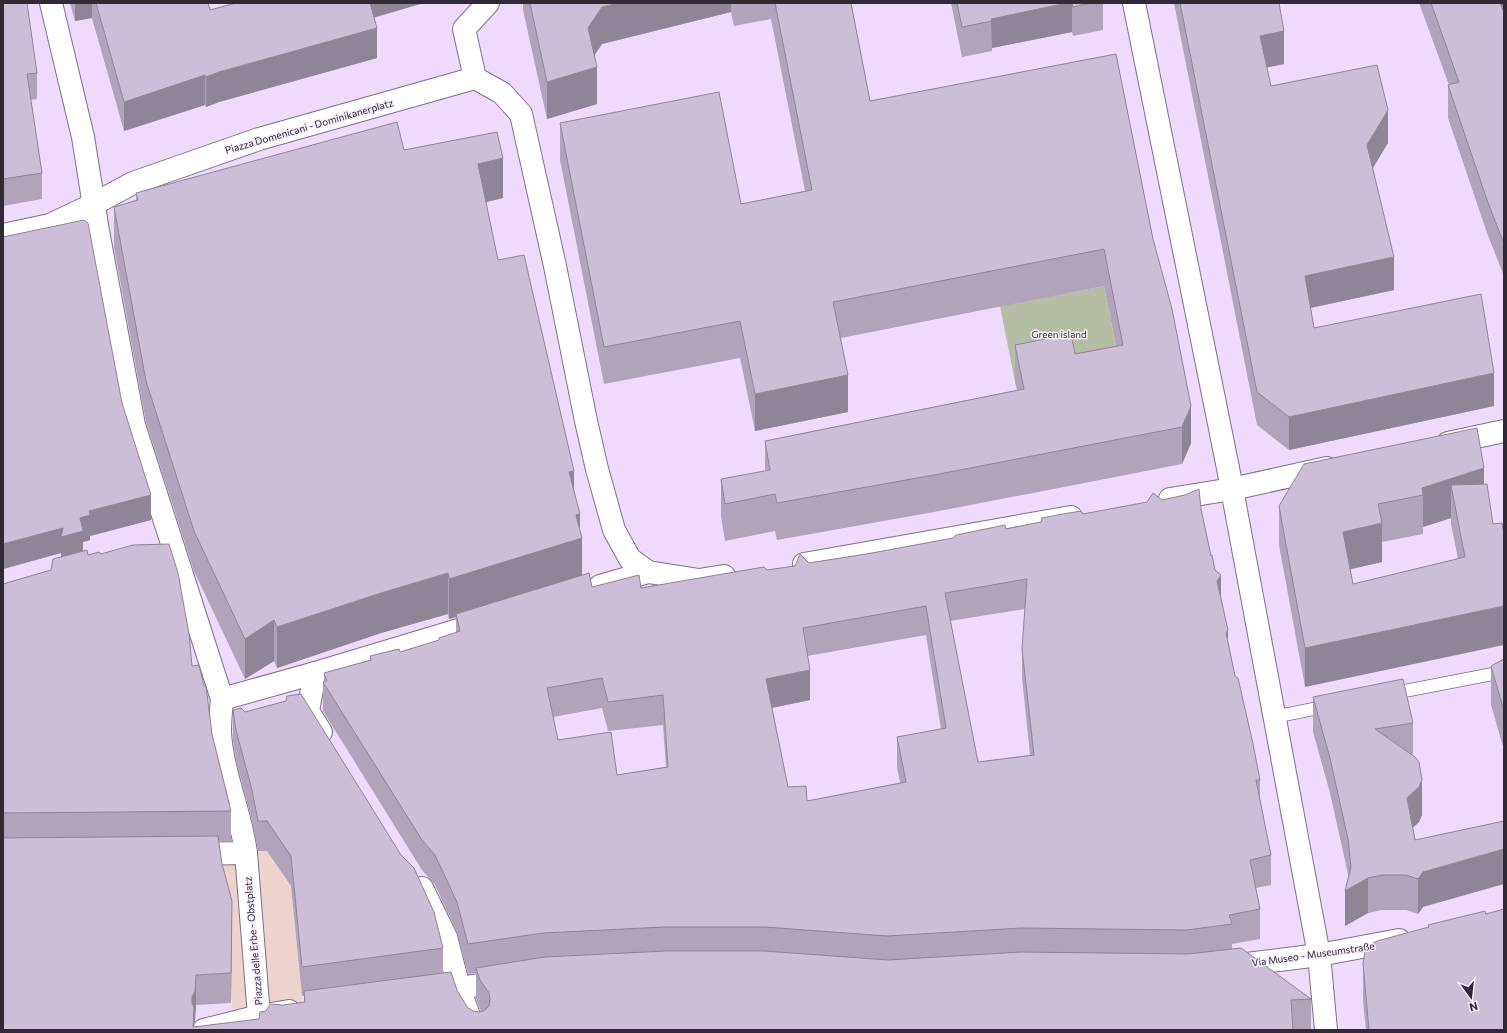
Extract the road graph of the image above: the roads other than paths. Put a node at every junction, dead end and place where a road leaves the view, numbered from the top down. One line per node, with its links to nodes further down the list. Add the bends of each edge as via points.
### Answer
1 (51, 3): 5 (street, via 83,137)
2 (1134, 3): 10 (street)
3 (487, 4): 4 (street, via 464,29)
4 (475, 78): 5 (street, Piazza Domenicani - Dominikanerplatz, via 259,139 133,183); 16 (street, via 502,93 521,114 586,421 614,530 630,559)
5 (94, 204): 6 (street, Piazza Domenicani - Dominikanerplatz, via 50,225); 13 (street, via 134,425)
6 (3, 235)
7 (1504, 431): 8 (street)
8 (1432, 446)
9 (1346, 464): 10 (street)
10 (1232, 489): 11 (street); 25 (street)
11 (1152, 502)
12 (1094, 513): 15 (street)
13 (173, 544): 14 (street); 23 (street)
14 (150, 550)
15 (787, 567)
16 (648, 572): 17 (street, via 699,580); 18 (street)
17 (742, 574)
18 (580, 592)
19 (504, 616): 21 (street)
20 (1503, 672): 22 (lane)
21 (315, 673): 23 (street); 26 (street, via 308,711)
22 (1378, 696)
23 (222, 699): 27 (street, Piazza delle Erbe - Obstplatz, via 220,733 226,771)
24 (1339, 704): 25 (lane)
25 (1274, 717): 31 (street)
26 (332, 749)
27 (246, 853): 28 (street); 37 (street, Piazza delle Erbe - Obstplatz)
28 (173, 854)
29 (408, 872): 34 (street, via 424,890 446,937)
30 (1420, 935): 31 (street, Via Museo - Museumstraße)
31 (1319, 955): 32 (street, Via Museo - Museumstraße); 40 (street)
32 (1211, 968)
33 (521, 979): 34 (street)
34 (459, 988): 35 (street); 39 (street, via 469,1016)
35 (412, 995)
36 (309, 1008): 37 (street)
37 (259, 1023): 38 (street)
38 (204, 1030)
39 (478, 1030)
40 (1326, 1030)

